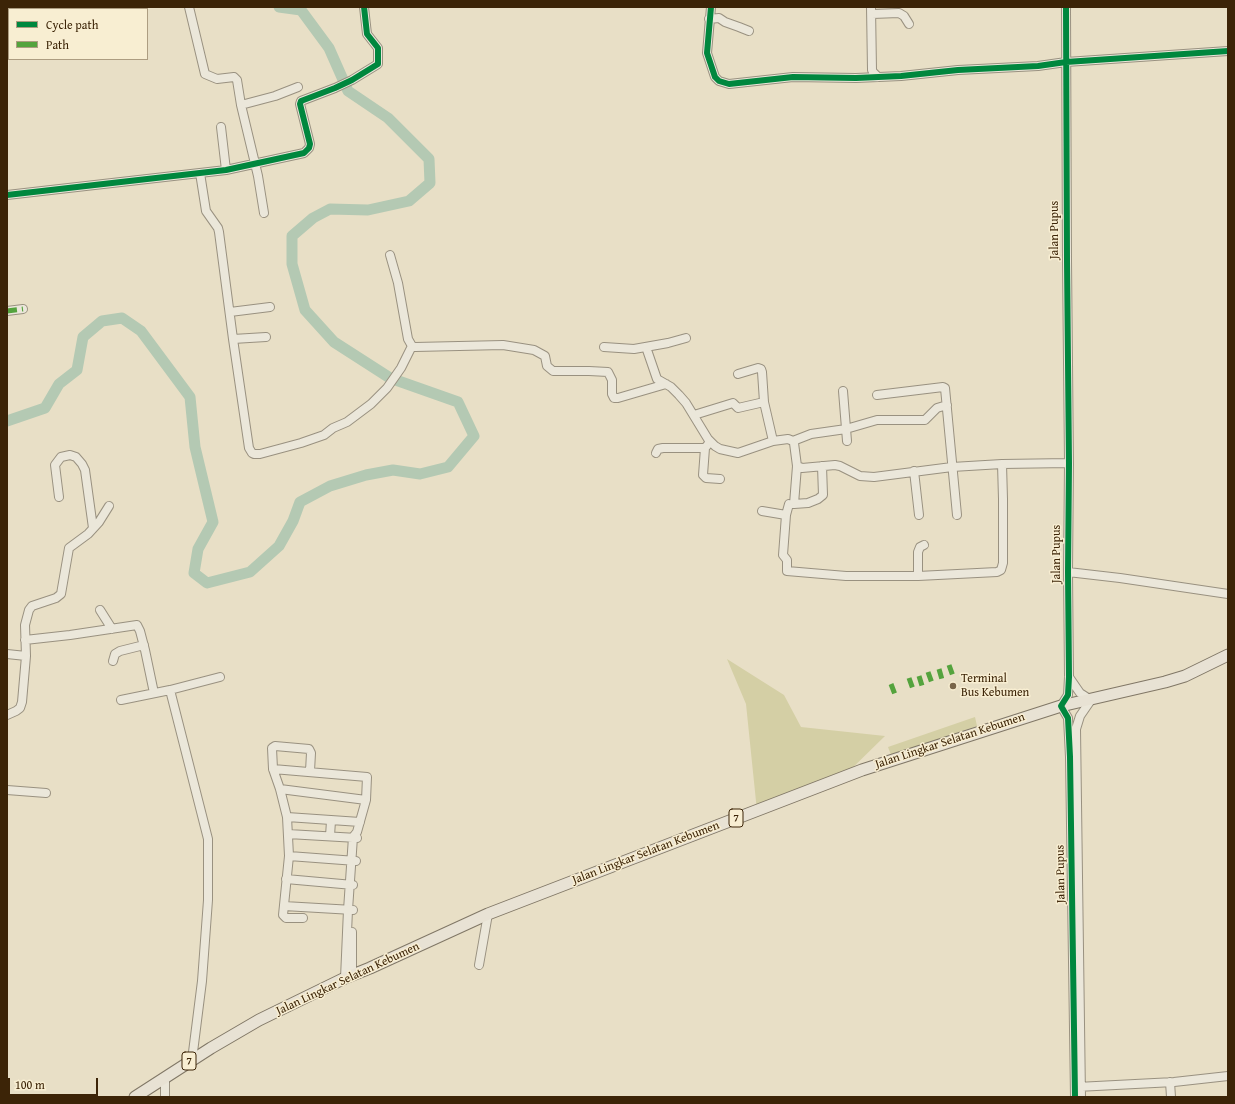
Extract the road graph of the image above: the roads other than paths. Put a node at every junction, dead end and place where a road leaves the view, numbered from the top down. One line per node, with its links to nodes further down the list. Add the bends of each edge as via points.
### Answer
1 (189, 7): 13 (street, via 205,74 217,79 236,78)
2 (364, 7): 15 (street, via 367,34 378,48 376,66 352,80 301,102 310,144 307,151)
3 (711, 7): 6 (street)
4 (1066, 7): 10 (street, Jalan Pupus)
5 (871, 11): 7 (street, via 896,12 904,16); 11 (street, via 872,70)
6 (709, 19): 8 (street, via 718,18); 11 (street, via 707,53 714,77 719,81 729,84 793,77)
7 (909, 24)
8 (749, 32)
9 (1228, 51): 10 (street)
10 (1066, 62): 11 (street); 44 (street, Jalan Pupus)
11 (878, 77)
12 (298, 87): 13 (street)
13 (241, 105): 15 (street)
14 (221, 127): 16 (street)
15 (255, 164): 16 (street); 19 (street)
16 (226, 170): 17 (street)
17 (200, 173): 18 (street); 24 (street, via 206,211 219,232)
18 (7, 195)
19 (264, 213)
20 (390, 255): 28 (street, via 408,339)
21 (270, 307): 24 (street)
22 (23, 308): 23 (street)
23 (7, 311)
24 (230, 312): 27 (street)
25 (266, 337): 27 (street)
26 (686, 338): 30 (street)
27 (233, 339): 28 (street, via 249,448 254,454 286,448 324,435 347,422 387,388)
28 (412, 346): 32 (street, via 428,348 484,345 534,350 544,356 547,366 553,371 608,372 612,380 614,398)
29 (604, 347): 30 (street)
30 (646, 347): 32 (street, via 657,379)
31 (738, 374): 35 (street, via 761,369)
32 (666, 384): 37 (street, via 679,395)
33 (843, 391): 38 (street)
34 (878, 394): 36 (street, via 944,388)
35 (764, 402): 37 (street, via 738,408 733,403); 39 (street)
36 (947, 405): 38 (street, via 937,408 925,420 876,420); 48 (street)
37 (694, 415): 42 (street)
38 (846, 429): 40 (street, via 811,434); 41 (street)
39 (773, 441): 40 (street); 42 (street, via 738,452)
40 (793, 441): 46 (street)
41 (847, 442)
42 (707, 445): 43 (street, via 663,448 658,449); 50 (street, via 704,477)
43 (656, 453)
44 (1069, 463): 45 (street); 60 (street, Jalan Pupus)
45 (1002, 464): 48 (street); 61 (street, via 1003,563 1000,570)
46 (797, 466): 47 (street); 52 (street)
47 (822, 466): 49 (street, via 840,466 865,477); 52 (street, via 822,495 808,502)
48 (952, 467): 49 (street); 57 (street)
49 (914, 471): 56 (street)
50 (720, 478)
51 (59, 497): 58 (street, via 55,465 61,457 76,457 86,470)
52 (790, 503): 55 (street)
53 (109, 506): 58 (street)
54 (762, 511): 55 (street)
55 (786, 515): 61 (street, via 783,555 787,560 787,572 846,576)
56 (919, 515)
57 (957, 515)
58 (93, 528): 65 (street, via 69,548 61,594 32,606 29,610)
59 (924, 545): 61 (street, via 918,552)
60 (1068, 572): 62 (street); 72 (street, Jalan Pupus)
61 (918, 576)
62 (1228, 594)
63 (100, 610): 64 (street)
64 (112, 629): 65 (street); 66 (street, via 137,625)
65 (25, 640): 69 (street)
66 (144, 645): 70 (street, via 120,651 115,654); 74 (street)
67 (7, 654): 69 (street)
68 (1228, 655): 76 (highway, Jalan Lingkar Selatan Kebumen / 7, via 1185,676)
69 (26, 656): 78 (street, via 22,702 20,708)
70 (113, 661)
71 (220, 677): 73 (street)
72 (1069, 677): 76 (street, via 1080,694); 77 (street, Jalan Pupus, via 1068,695)
73 (170, 690): 74 (street); 101 (street, via 208,839 208,900 202,981)
74 (154, 693): 75 (street)
75 (121, 700)
76 (1091, 700): 77 (highway, Jalan Lingkar Selatan Kebumen / 7); 105 (street, Jalan Pupus, via 1080,716 1076,729)
77 (1061, 706): 97 (highway, Jalan Lingkar Selatan Kebumen / 7, via 862,770); 105 (street, Jalan Pupus, via 1068,718 1070,757)
78 (7, 715)
79 (272, 769): 80 (street); 80 (street, via 272,748 275,746 309,749); 81 (street)
80 (310, 771): 84 (street, via 367,777)
81 (280, 789): 84 (street); 85 (street)
82 (7, 790): 83 (street)
83 (46, 793)
84 (366, 800): 87 (street)
85 (287, 817): 86 (street); 88 (street)
86 (331, 821): 87 (street); 89 (street)
87 (360, 822): 90 (street)
88 (288, 834): 89 (street); 91 (street)
89 (330, 836): 90 (street)
90 (356, 836): 92 (street)
91 (288, 856): 92 (street); 93 (street)
92 (353, 860): 94 (street)
93 (286, 879): 94 (street); 95 (street)
94 (352, 885): 96 (street)
95 (284, 906): 96 (street); 98 (street, via 286,918)
96 (350, 910): 100 (street)
97 (488, 914): 99 (street); 100 (highway, Jalan Lingkar Selatan Kebumen / 7)
98 (303, 918)
99 (480, 965)
100 (348, 977): 101 (highway, Jalan Lingkar Selatan Kebumen / 7, via 259,1020)
101 (192, 1060): 103 (highway, Jalan Lingkar Selatan Kebumen / 7)
102 (1228, 1076): 104 (street)
103 (165, 1079): 106 (highway, Jalan Lingkar Selatan Kebumen / 7); 107 (street)
104 (1170, 1082): 105 (street); 110 (street)
105 (1078, 1087): 108 (street, Jalan Pupus); 109 (street, Jalan Pupus)
106 (135, 1097)
107 (166, 1097)
108 (1076, 1097)
109 (1081, 1097)
110 (1171, 1097)

